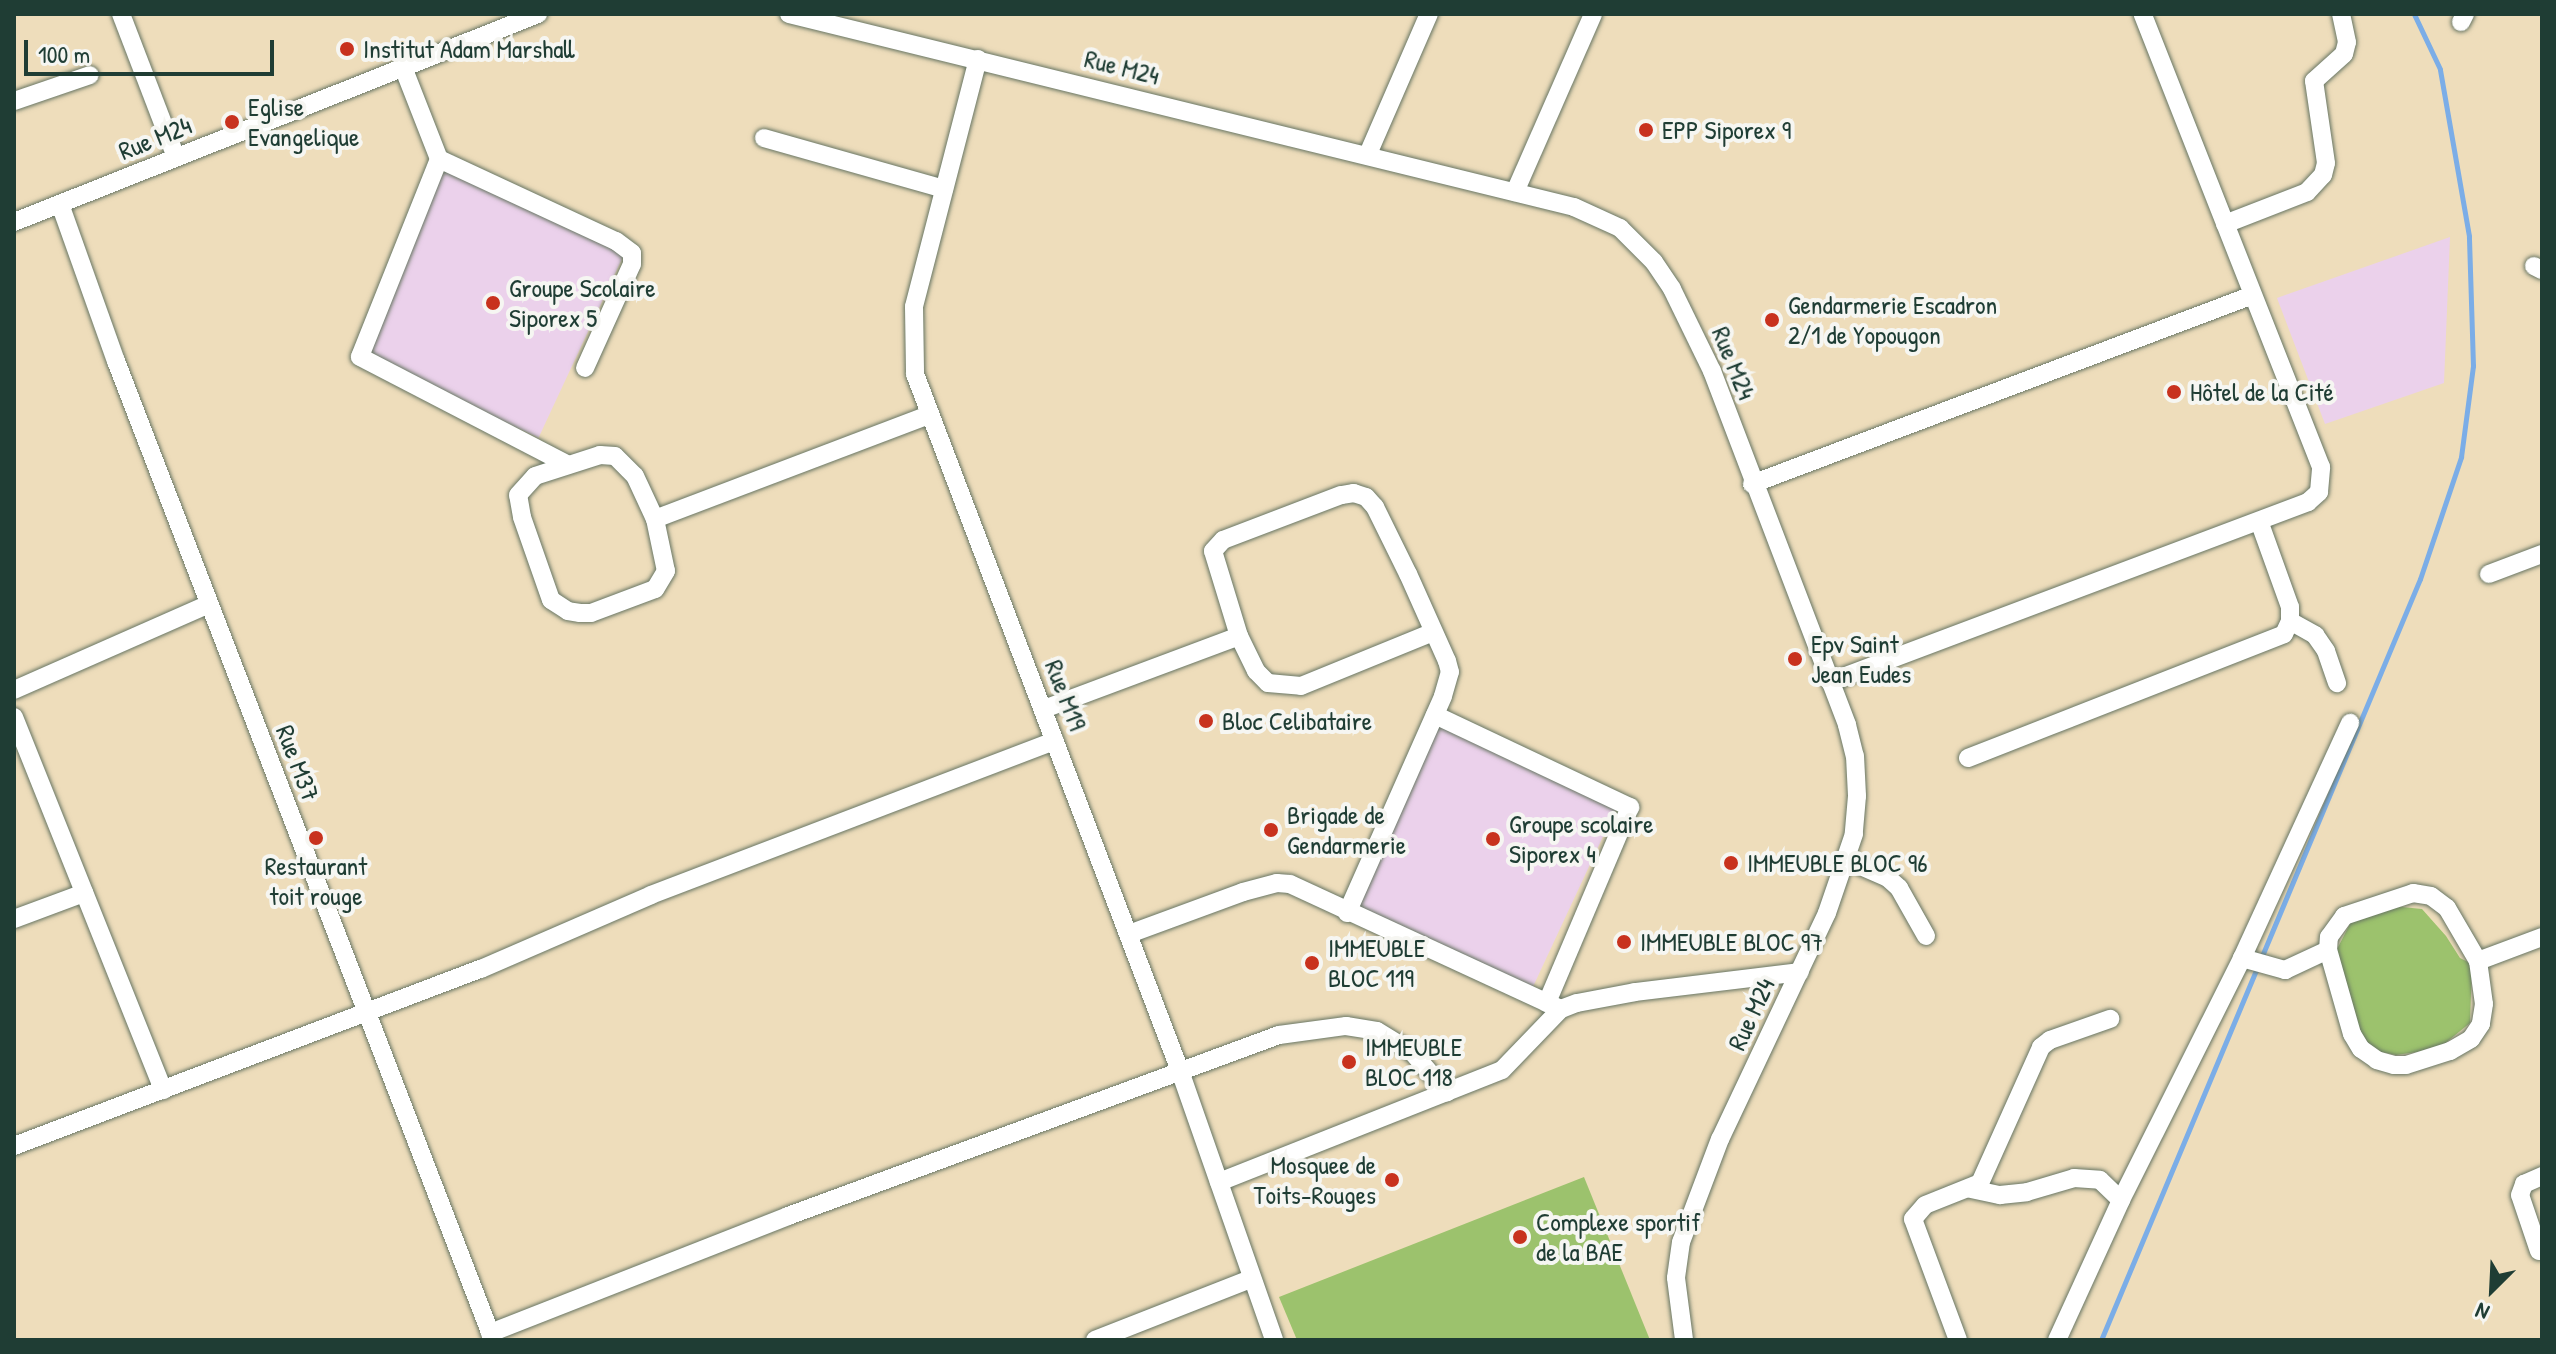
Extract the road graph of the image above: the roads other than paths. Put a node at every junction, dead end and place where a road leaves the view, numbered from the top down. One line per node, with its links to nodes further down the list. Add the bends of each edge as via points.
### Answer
1 (121, 14): 14 (street)
2 (538, 14): 9 (street, Rue M24)
3 (789, 14): 8 (street, Rue M24)
4 (1429, 14): 13 (street)
5 (1593, 14): 17 (street)
6 (2143, 14): 20 (street)
7 (2341, 14): 20 (street, via 2344,54 2314,81 2326,163 2323,175 2307,192)
8 (978, 59): 13 (street, Rue M24); 16 (street, Rue M19)
9 (403, 67): 14 (street, Rue M24); 15 (street)
10 (90, 75): 11 (street)
11 (14, 101)
12 (764, 138): 16 (street)
13 (1368, 154): 17 (street, Rue M24)
14 (176, 157): 18 (street, Rue M24)
15 (439, 159): 22 (street, via 632,253 632,264); 24 (street, via 360,357)
16 (944, 189): 23 (street, Rue M19, via 914,307 915,374)
17 (1515, 192): 25 (street, Rue M24, via 1597,216 1620,228 1654,262 1699,341)
18 (60, 204): 19 (street, Rue M24); 30 (street, Rue M37)
19 (14, 222)
20 (2225, 224): 21 (street)
21 (2253, 295): 25 (street); 27 (street, via 2323,480 2308,502)
22 (585, 368)
23 (929, 415): 26 (street); 37 (street, Rue M19)
24 (568, 465): 26 (street, via 615,456 635,476); 26 (street, via 535,476 518,495 558,606 591,613 655,589 666,571)
25 (1752, 484): 34 (street, Rue M24)
26 (655, 519)
27 (2259, 521): 31 (street, via 2290,607); 34 (street)
28 (2542, 554): 29 (street)
29 (2489, 574)
30 (209, 604): 36 (street); 55 (street, Rue M37)
31 (2290, 621): 35 (street, via 2315,635); 42 (street, via 2284,634 2270,642)
32 (1433, 632): 33 (street, via 1292,688 1268,683); 33 (street, via 1375,507 1354,493 1217,545 1213,560); 38 (street, via 1450,672)
33 (1239, 636): 37 (street)
34 (1830, 682): 43 (street, Rue M24, via 1855,756 1856,809)
35 (2337, 683)
36 (14, 690)
37 (1044, 709): 41 (street, Rue M19)
38 (1435, 715): 45 (street); 54 (street, via 1630,807)
39 (14, 717): 44 (street)
40 (2350, 723): 52 (street)
41 (1055, 741): 47 (street, Rue M19); 55 (street, via 651,895)
42 (1968, 758)
43 (1847, 860): 48 (street, via 1899,888); 53 (street, Rue M24)
44 (84, 893): 46 (street); 58 (street)
45 (1347, 913): 47 (street, via 1290,884 1277,883); 54 (street)
46 (14, 919)
47 (1129, 934): 57 (street, Rue M19)
48 (1926, 936)
49 (2542, 937): 51 (street)
50 (2328, 950): 51 (street, via 2329,937 2344,916 2413,893 2431,896 2447,908); 51 (street, via 2352,1034 2369,1055 2394,1065 2450,1051 2471,1039 2481,1024 2484,1004); 52 (street, via 2285,970)
51 (2478, 961)
52 (2254, 962): 64 (street)
53 (1800, 972): 54 (street); 70 (street, Rue M24, via 1720,1139 1681,1242 1676,1278)
54 (1554, 1006): 59 (street, via 1502,1070)
55 (366, 1012): 58 (street); 67 (street, Rue M37)
56 (2110, 1019): 63 (street, via 2041,1047 1985,1173)
57 (1180, 1071): 59 (street, via 1279,1035 1362,1028 1394,1038); 62 (street, Rue M19); 67 (street, via 788,1216)
58 (163, 1090): 60 (street)
59 (1447, 1093): 62 (street)
60 (14, 1146)
61 (2542, 1176): 65 (street, via 2524,1184 2520,1195)
62 (1219, 1182): 66 (street, Rue M19)
63 (1971, 1189): 64 (street, via 2000,1195 2074,1178 2100,1180); 71 (street, via 1925,1205 1913,1219)
64 (2121, 1200): 72 (street)
65 (2539, 1251)
66 (1251, 1279): 68 (street); 69 (street, Rue M19)
67 (491, 1337)
68 (1095, 1340)
69 (1274, 1340)
70 (1684, 1340)
71 (1958, 1340)
72 (2057, 1340)

